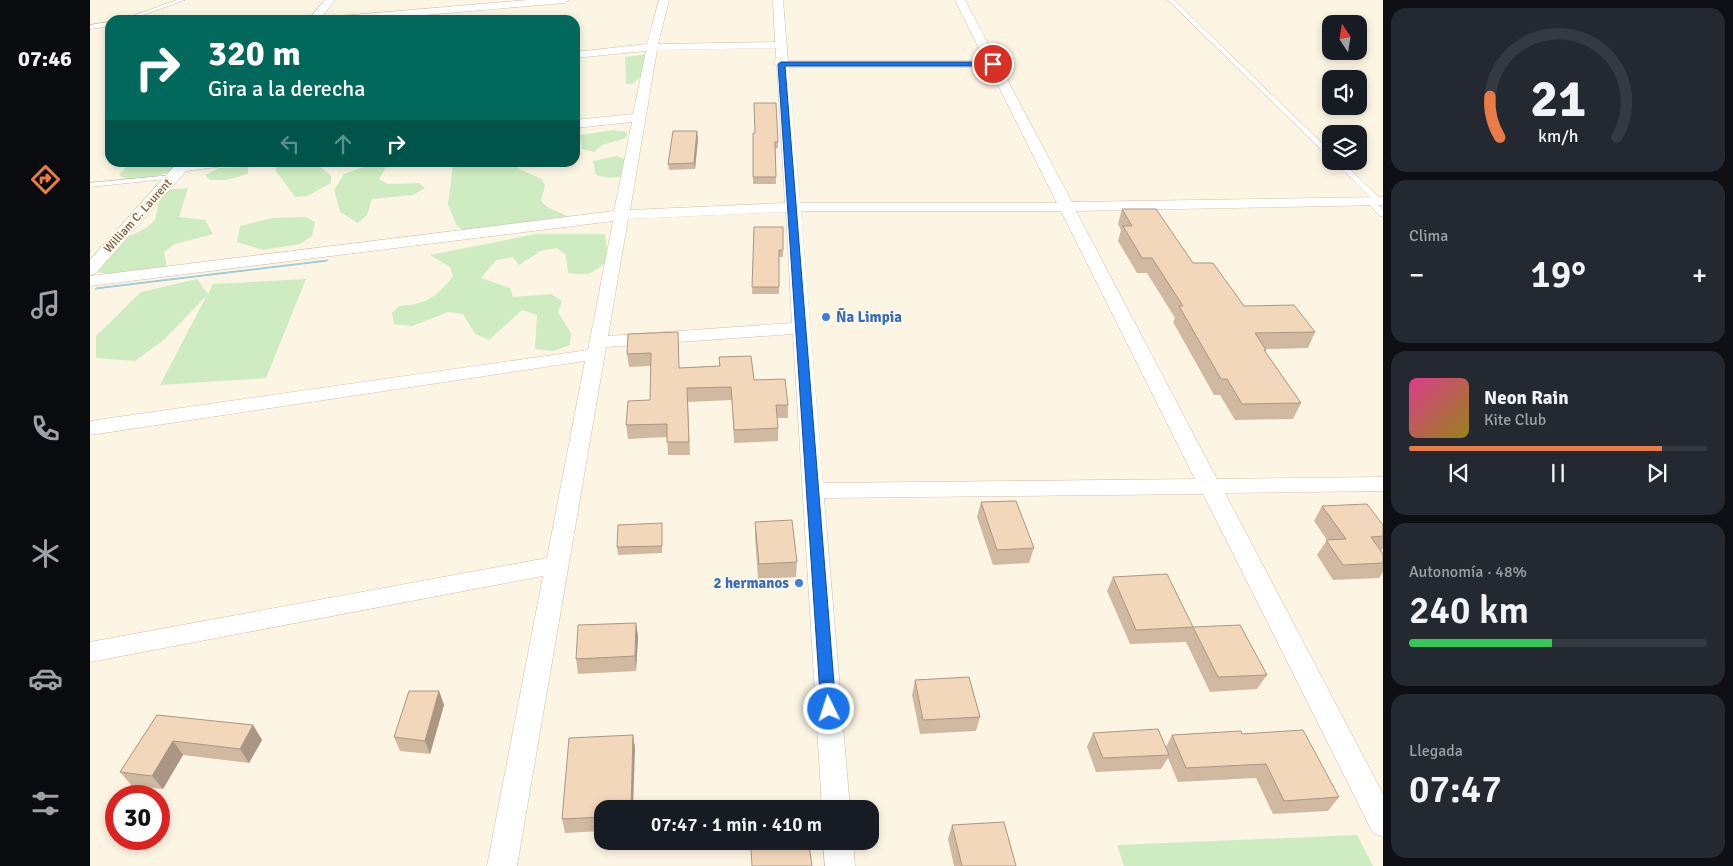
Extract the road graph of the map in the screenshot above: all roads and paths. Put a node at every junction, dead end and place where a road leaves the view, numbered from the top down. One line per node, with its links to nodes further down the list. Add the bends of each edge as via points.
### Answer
1 (182, 0): 8 (lane)
2 (330, 0): 9 (street)
3 (564, 0): 10 (street)
4 (664, 0): 13 (street)
5 (778, 0): 15 (street)
6 (960, 0): 16 (street)
7 (1171, 0): 19 (lane)
8 (138, 15)
9 (317, 15)
10 (388, 15)
11 (105, 25): 12 (lane)
12 (90, 27)
13 (652, 47): 14 (street); 15 (street); 17 (street)
14 (580, 54)
15 (780, 55): 16 (street); 25 (street)
16 (993, 64): 26 (street)
17 (640, 117): 18 (street); 27 (street)
18 (580, 123)
19 (1322, 147)
20 (193, 167): 21 (street)
21 (180, 169): 23 (lane); 28 (street, William C. Laurent)
22 (1346, 170): 24 (lane)
23 (90, 185)
24 (1379, 205): 26 (street)
25 (792, 207): 26 (street); 27 (street); 30 (street)
26 (1065, 207): 34 (street)
27 (621, 215): 29 (street); 31 (street)
28 (90, 270)
29 (90, 281)
30 (801, 328): 31 (street); 35 (street)
31 (597, 348): 32 (street); 36 (street)
32 (90, 428)
33 (1383, 484): 34 (street)
34 (1209, 486): 35 (street); 39 (street)
35 (813, 491): 38 (street)
36 (557, 565): 37 (street); 41 (street)
37 (90, 652)
38 (835, 800)
39 (1383, 823)
40 (839, 850): 42 (street)
41 (502, 866)
42 (840, 866)

